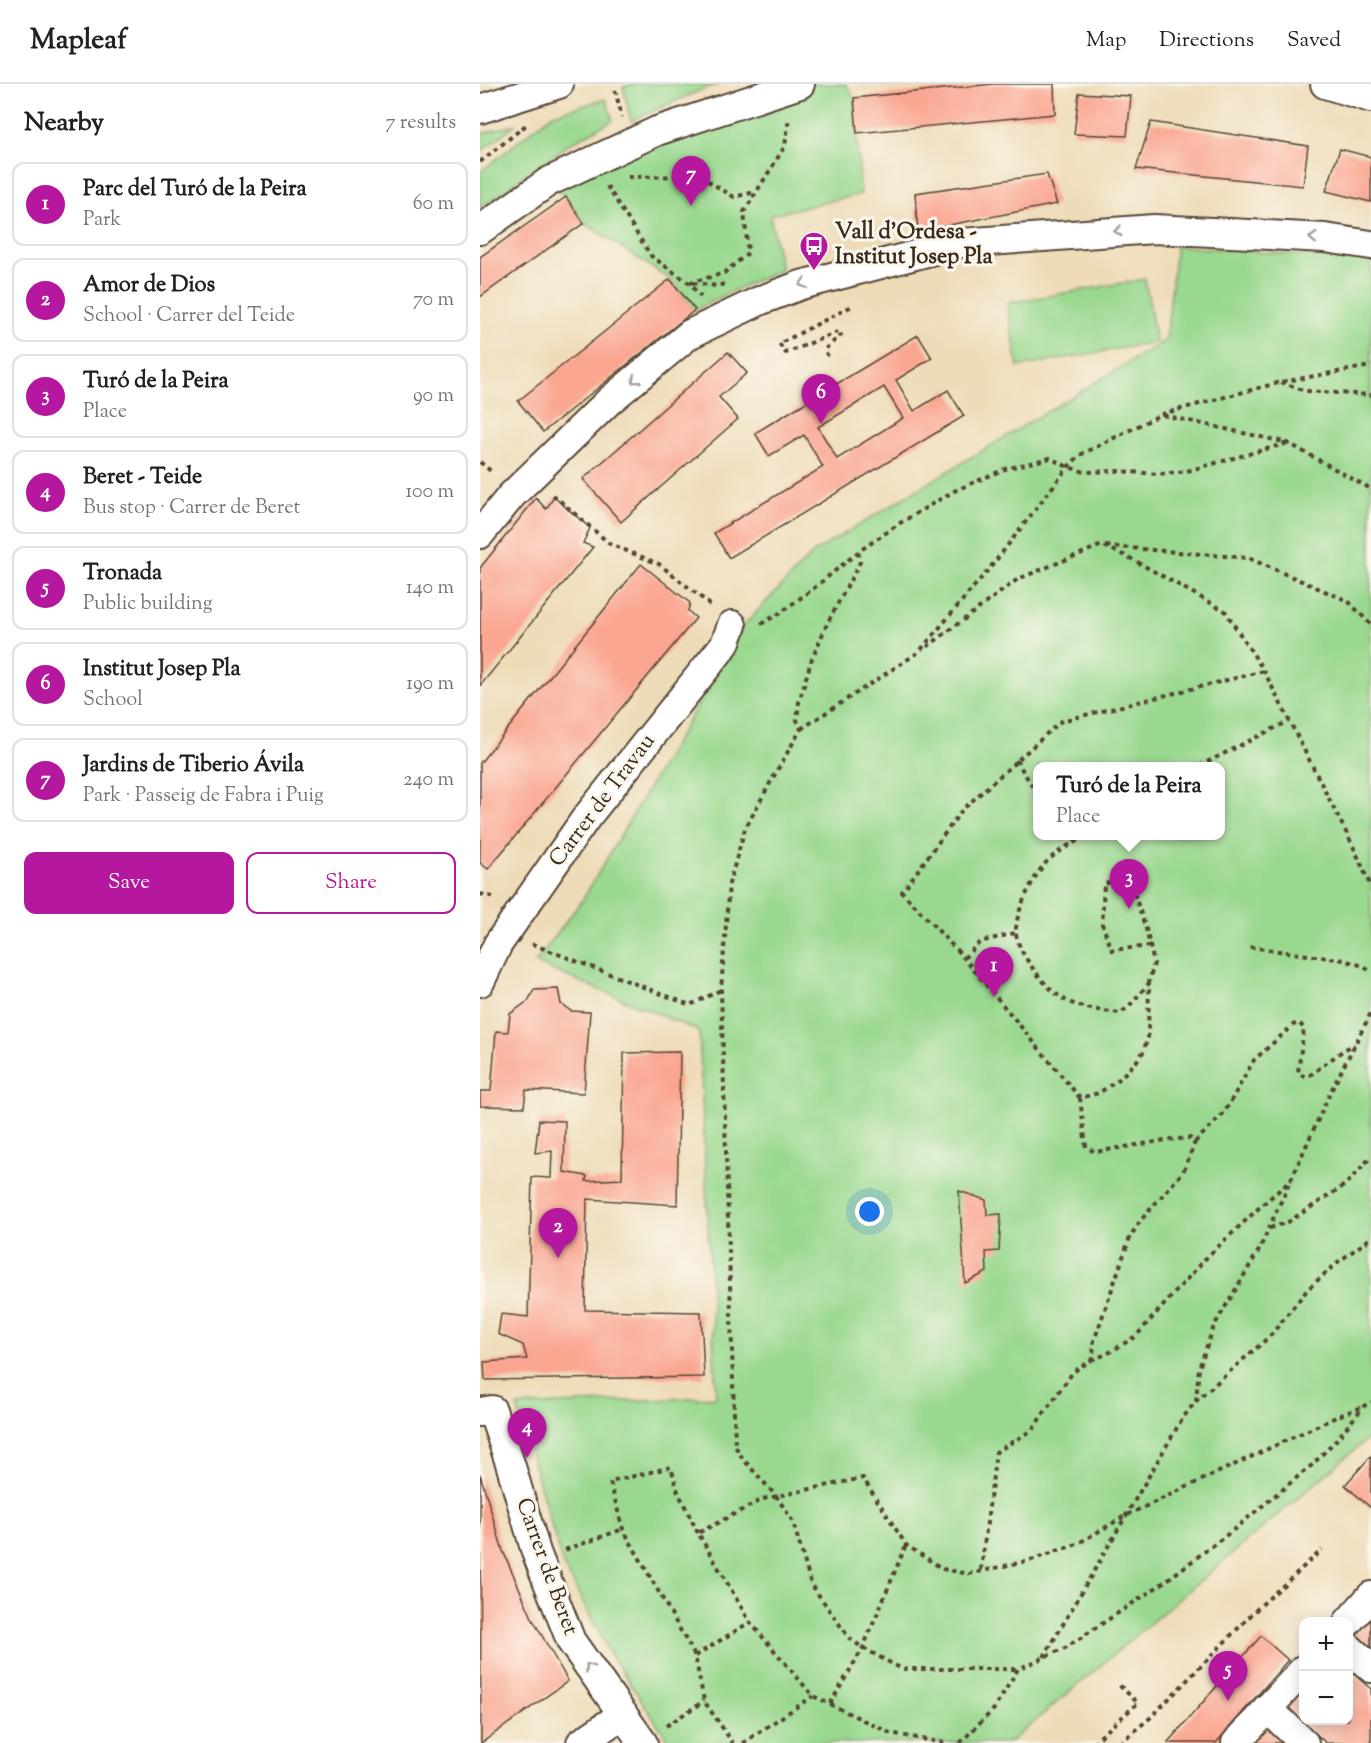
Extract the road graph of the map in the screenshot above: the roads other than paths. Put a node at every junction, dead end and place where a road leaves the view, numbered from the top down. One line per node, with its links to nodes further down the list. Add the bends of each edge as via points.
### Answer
1 (559, 84): 5 (street)
2 (1325, 84): 4 (street)
3 (797, 85): 6 (street, via 657,131 548,182)
4 (1371, 99)
5 (480, 109)
6 (480, 230)
7 (1371, 245): 8 (street, one-way to 8, via 1325,238 1154,228 961,243 801,285 690,334 609,401 512,495)
8 (480, 534)
9 (735, 622): 10 (street, Carrer de Travau, via 725,644 586,818 498,944)
10 (480, 982)
11 (486, 1411): 18 (street, Carrer de Beret, one-way to 11, via 571,1641 536,1552 510,1463)
12 (1371, 1596): 13 (street)
13 (1352, 1617)
14 (1353, 1652): 15 (street)
15 (1371, 1668)
16 (1302, 1671): 17 (street)
17 (1267, 1708): 21 (street); 22 (street)
18 (623, 1714): 19 (street, Carrer de Beret); 20 (street)
19 (654, 1735)
20 (581, 1743)
21 (1236, 1743)
22 (1304, 1743)

